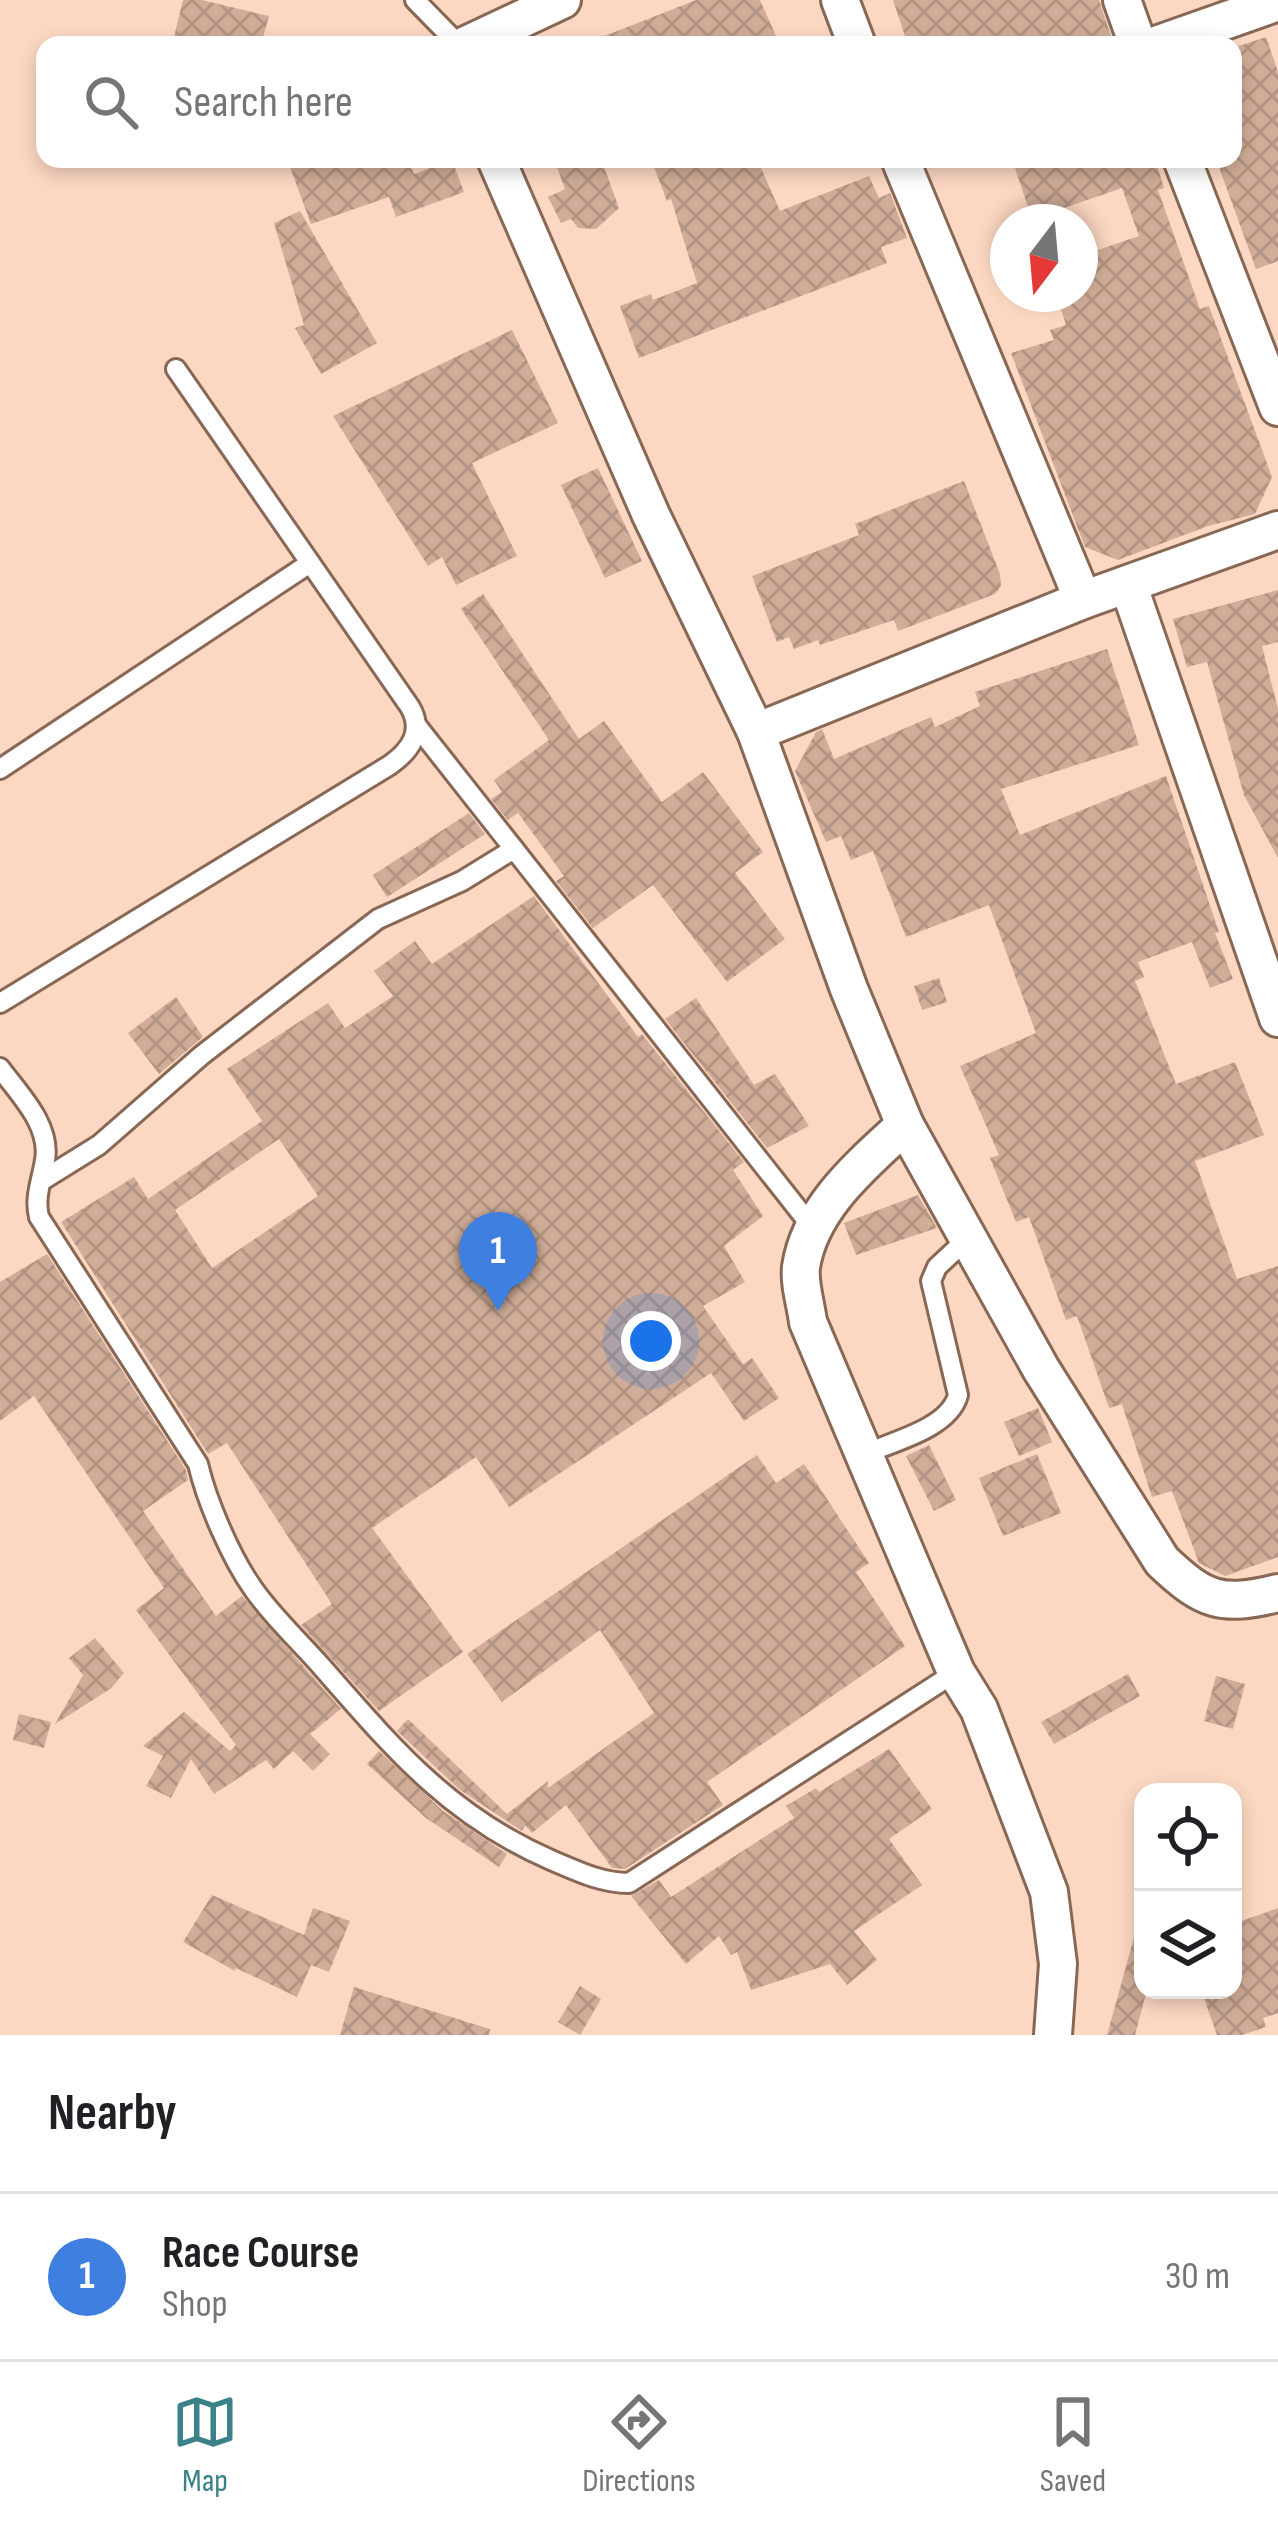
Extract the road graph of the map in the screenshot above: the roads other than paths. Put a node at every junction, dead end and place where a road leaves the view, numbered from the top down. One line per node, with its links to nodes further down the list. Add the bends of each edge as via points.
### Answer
1 (416, 0): 6 (lane)
2 (562, 0): 7 (street)
3 (840, 0): 8 (street)
4 (1122, 0): 9 (street)
5 (1278, 2): 10 (street)
6 (454, 36)
7 (483, 36)
8 (854, 36)
9 (1135, 36)
10 (1182, 36)
11 (500, 168): 21 (street)
12 (905, 168): 19 (street)
13 (1185, 168): 15 (street)
14 (176, 369): 17 (lane)
15 (1278, 407)
16 (1278, 530): 18 (street)
17 (310, 562): 20 (lane); 22 (lane)
18 (1128, 584): 19 (street); 25 (street)
19 (1083, 600): 21 (street)
20 (417, 725): 23 (lane); 24 (lane, via 409,749 390,765)
21 (756, 732): 27 (street)
22 (0, 769)
23 (514, 848): 28 (lane, via 378,919 99,1144); 29 (lane)
24 (0, 1003)
25 (1278, 1018)
26 (0, 1068): 28 (lane, via 39,1123 46,1155)
27 (905, 1126): 29 (street, via 860,1166); 30 (street)
28 (40, 1181): 33 (lane, via 39,1217 197,1465 253,1588 394,1749 460,1810 517,1845 608,1882 629,1882)
29 (812, 1227): 31 (street, via 800,1270 808,1322)
30 (969, 1238): 31 (lane, via 931,1282 955,1408); 32 (street, via 1162,1561 1220,1602)
31 (862, 1455): 33 (street)
32 (1278, 1593)
33 (956, 1672): 34 (street, via 979,1709 1049,1892 1058,1964)
34 (1053, 2035)

